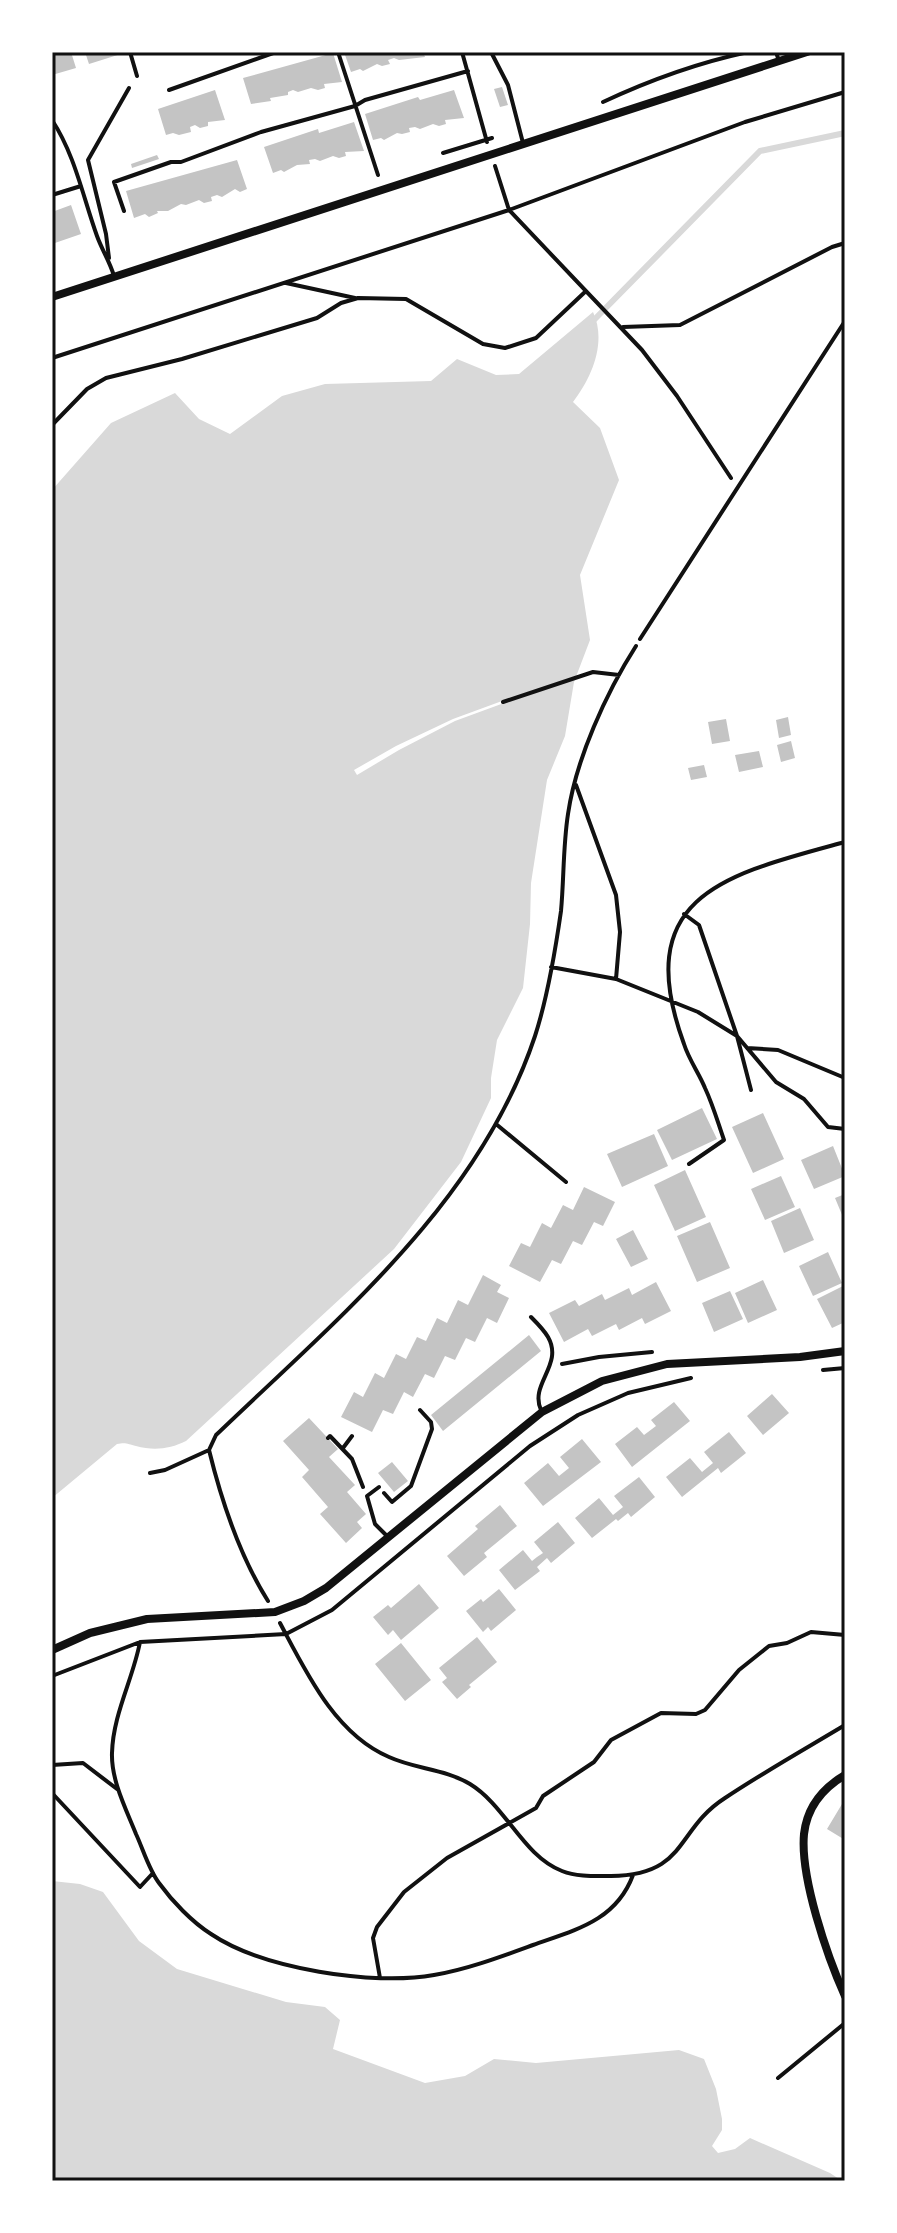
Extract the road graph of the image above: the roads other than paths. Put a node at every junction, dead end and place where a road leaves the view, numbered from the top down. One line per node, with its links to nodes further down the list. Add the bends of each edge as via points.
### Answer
1 (491, 52): 6 (lane, via 508,85)
2 (807, 52): 3 (street)
3 (777, 56): 6 (street)
4 (129, 88): 9 (lane, via 88,160)
5 (52, 120): 7 (lane)
6 (523, 146): 10 (street)
7 (81, 186): 8 (lane); 9 (lane)
8 (52, 195)
9 (109, 258): 10 (lane)
10 (114, 276): 11 (street)
11 (52, 297)
12 (845, 321): 13 (lane)
13 (640, 639)
14 (531, 1317): 16 (lane, via 549,1338 552,1363 536,1400)
15 (845, 1351): 16 (street, via 667,1364 602,1381)
16 (542, 1412): 18 (street)
17 (379, 1487): 18 (lane, via 367,1496 375,1524)
18 (389, 1538): 19 (street, via 326,1588 290,1607 258,1614 147,1619 90,1633)
19 (52, 1650)
20 (845, 1775): 21 (street, via 822,1790 804,1834 809,1885)
21 (845, 1996)
22 (845, 2023): 23 (lane)
23 (778, 2078)

